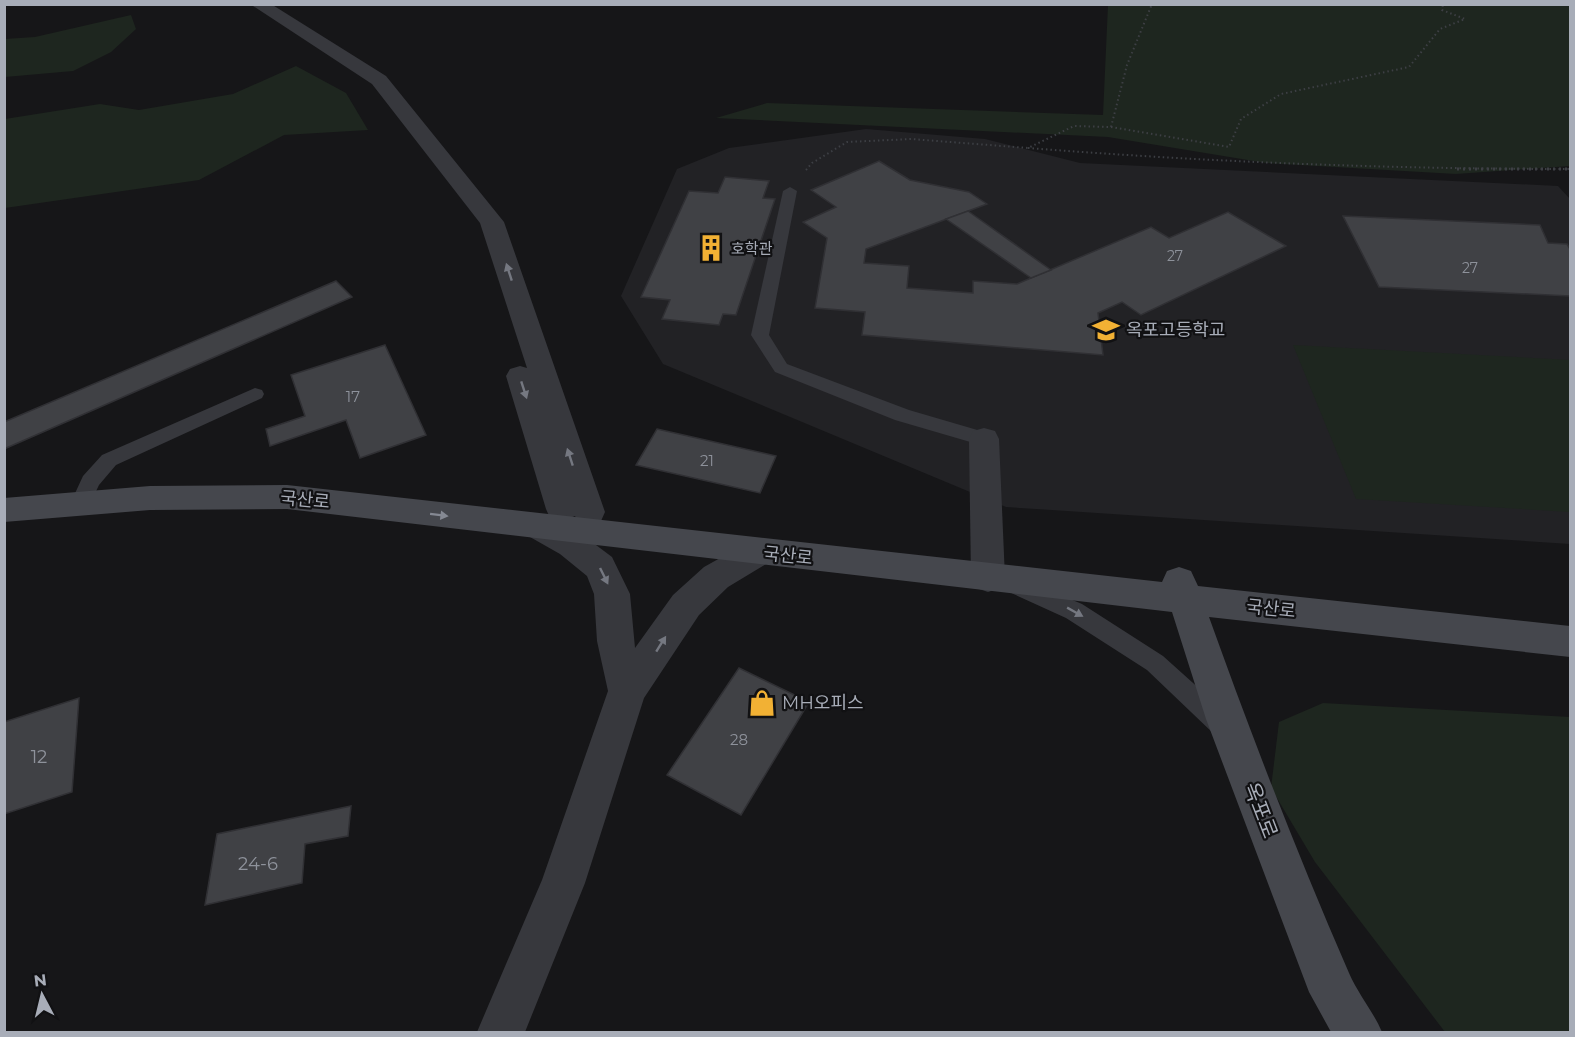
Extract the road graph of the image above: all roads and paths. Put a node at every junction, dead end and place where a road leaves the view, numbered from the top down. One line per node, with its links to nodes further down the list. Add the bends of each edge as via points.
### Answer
1 (239, 4): 14 (street, one-way to 14, via 365,84 472,226)
2 (258, 4): 14 (street, one-way to 2, via 492,222 379,80)
3 (1152, 4): 5 (path, via 1127,64)
4 (1443, 4): 5 (path, via 1442,10 1464,19 1440,29 1409,67 1281,94 1241,119 1229,147)
5 (1111, 127): 6 (path, via 1074,126)
6 (1028, 148): 7 (path, via 1172,159); 8 (path, via 911,139 848,142 812,164)
7 (1570, 169)
8 (790, 191): 10 (lane, via 760,335 781,368 902,415)
9 (255, 394): 12 (lane, via 109,460)
10 (984, 439): 16 (street)
11 (4, 490): 12 (street, 국산로)
12 (86, 492): 13 (street, 국산로); 14 (street, 국산로, via 150,498 287,497)
13 (4, 510)
14 (564, 516): 15 (street, 국산로); 16 (street, 국산로, via 721,531); 20 (street, one-way to 20, via 572,546 600,567 612,594 615,641)
15 (759, 552): 16 (street, 국산로); 20 (street, one-way to 15, via 686,604 716,577)
16 (993, 572): 17 (street, 국산로); 21 (lane, one-way to 21, via 1074,611 1155,663)
17 (1182, 590): 18 (street, 국산로); 19 (street, 국산로); 21 (street, 옥포로)
18 (1570, 621)
19 (1570, 642)
20 (627, 691): 22 (street, via 563,884)
21 (1232, 734): 23 (street, 옥포로, via 1333,992)
22 (501, 1032)
23 (1358, 1032)

